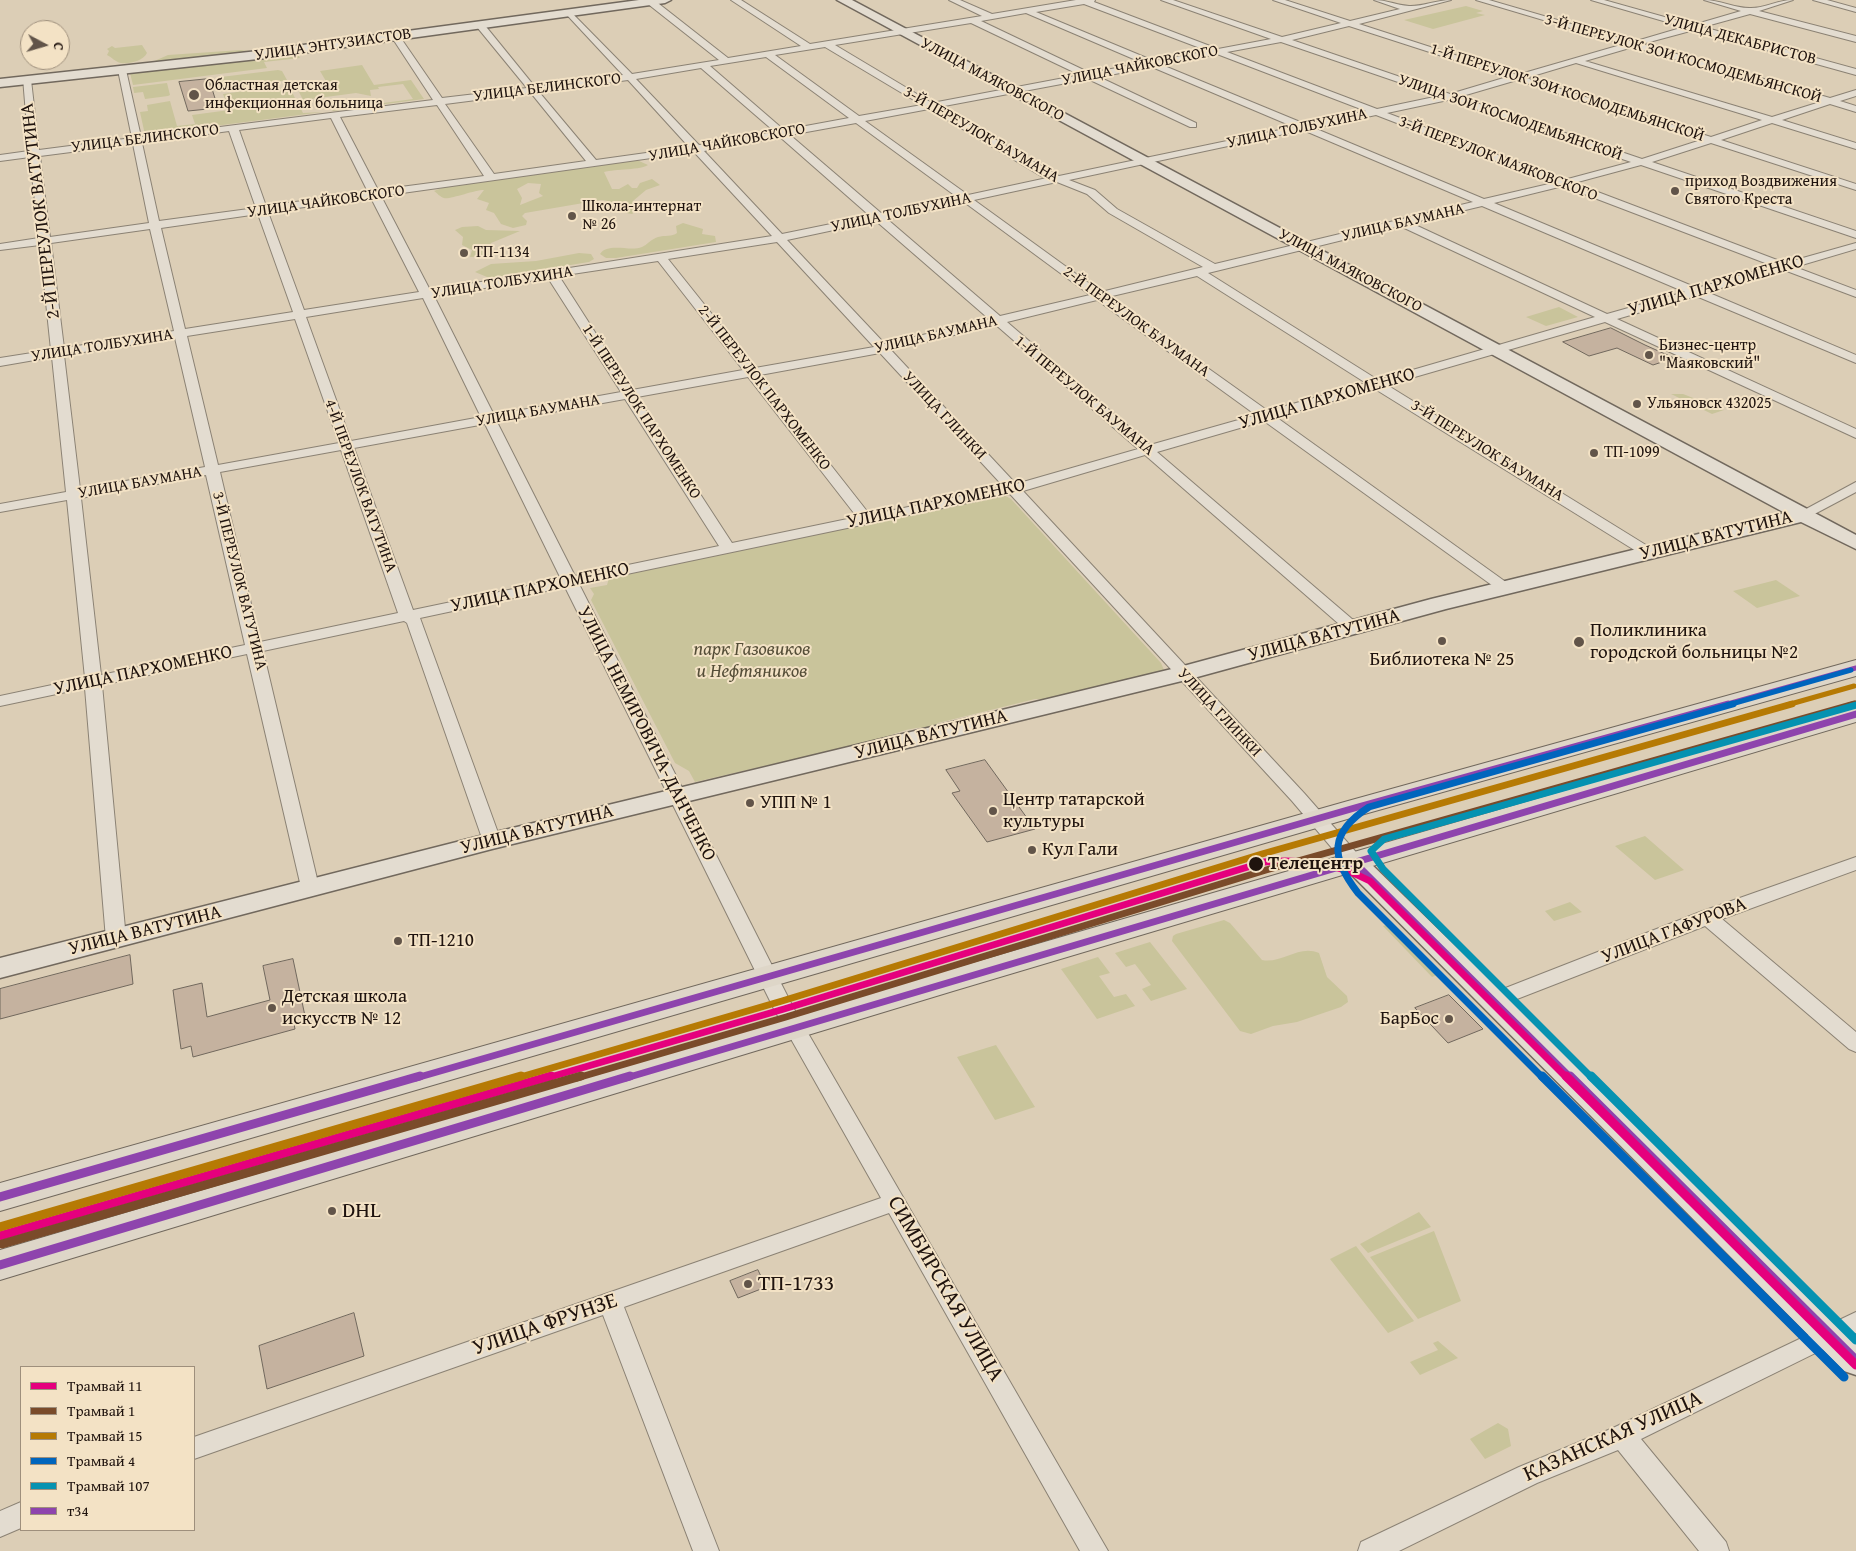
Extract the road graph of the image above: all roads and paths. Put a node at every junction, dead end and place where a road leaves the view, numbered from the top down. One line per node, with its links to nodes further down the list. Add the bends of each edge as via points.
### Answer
1 (665, 0): 16 (street, УЛИЦА ЭНТУЗИАСТОВ)
2 (735, 0): 34 (street)
3 (843, 0): 28 (street, УЛИЦА МАЯКОВСКОГО)
4 (953, 0): 23 (street)
5 (1051, 0): 17 (street)
6 (1165, 0): 31 (street, УЛИЦА ЗОИ КОСМОДЕМЬЯНСКОЙ)
7 (1277, 0): 25 (street, 1-Й ПЕРЕУЛОК ЗОИ КОСМОДЕМЬЯНСКОЙ)
8 (1378, 0): 18 (street)
9 (1447, 0): 18 (street, УЛИЦА ЧАЙКОВСКОГО)
10 (1480, 0): 33 (street, 3-Й ПЕРЕУЛОК ЗОИ КОСМОДЕМЬЯНСКОЙ)
11 (1595, 0): 27 (street, УЛИЦА ДЕКАБРИСТОВ)
12 (1708, 0): 21 (street)
13 (1789, 0): 21 (street, УЛИЦА ТОЛБУХИНА)
14 (1817, 0): 19 (street)
15 (1087, 1): 17 (street, УЛИЦА БЕЛИНСКОГО); 35 (street, 3-Й ПЕРЕУЛОК МАЯКОВСКОГО)
16 (651, 2): 22 (street, УЛИЦА ЭНТУЗИАСТОВ); 38 (street)
17 (1063, 5): 20 (street, УЛИЦА БЕЛИНСКОГО)
18 (1409, 10): 25 (street, УЛИЦА ЧАЙКОВСКОГО)
19 (1856, 10)
20 (1028, 11): 23 (street, УЛИЦА БЕЛИНСКОГО); 39 (street)
21 (1749, 11): 27 (street, УЛИЦА ТОЛБУХИНА); 30 (street)
22 (570, 13): 26 (street, УЛИЦА ЭНТУЗИАСТОВ); 44 (street, УЛИЦА ГЛИНКИ)
23 (991, 17): 24 (street, УЛИЦА БЕЛИНСКОГО)
24 (972, 20): 28 (street, УЛИЦА БЕЛИНСКОГО); 43 (street)
25 (1351, 24): 31 (street, УЛИЦА ЧАЙКОВСКОГО); 45 (street, 1-Й ПЕРЕУЛОК ЗОИ КОСМОДЕМЬЯНСКОЙ)
26 (480, 25): 29 (street, УЛИЦА ЭНТУЗИАСТОВ); 48 (street)
27 (1693, 28): 33 (street, УЛИЦА ТОЛБУХИНА); 42 (street, УЛИЦА ДЕКАБРИСТОВ)
28 (903, 32): 32 (street, УЛИЦА БЕЛИНСКОГО); 49 (street, УЛИЦА МАЯКОВСКОГО)
29 (395, 36): 41 (street, УЛИЦА ЭНТУЗИАСТОВ); 52 (street)
30 (1856, 39)
31 (1281, 40): 35 (street, УЛИЦА ЧАЙКОВСКОГО); 51 (street, УЛИЦА ЗОИ КОСМОДЕМЬЯНСКОЙ)
32 (828, 45): 34 (street, УЛИЦА БЕЛИНСКОГО); 54 (street, 3-Й ПЕРЕУЛОК БАУМАНА)
33 (1632, 45): 37 (street, УЛИЦА ТОЛБУХИНА); 53 (street, 3-Й ПЕРЕУЛОК ЗОИ КОСМОДЕМЬЯНСКОЙ)
34 (810, 48): 36 (street, УЛИЦА БЕЛИНСКОГО)
35 (1214, 52): 39 (street, УЛИЦА ЧАЙКОВСКОГО); 56 (street, 3-Й ПЕРЕУЛОК МАЯКОВСКОГО)
36 (769, 55): 38 (street, УЛИЦА БЕЛИНСКОГО); 58 (street, 2-Й ПЕРЕУЛОК БАУМАНА)
37 (1577, 60): 45 (street, УЛИЦА ТОЛБУХИНА); 59 (street)
38 (727, 62): 40 (street, УЛИЦА БЕЛИНСКОГО)
39 (1153, 63): 43 (street, УЛИЦА ЧАЙКОВСКОГО); 61 (street)
40 (703, 66): 44 (street, УЛИЦА БЕЛИНСКОГО); 63 (street, 1-Й ПЕРЕУЛОК БАУМАНА)
41 (122, 70): 46 (street, УЛИЦА ЭНТУЗИАСТОВ); 64 (street, 3-Й ПЕРЕУЛОК ВАТУТИНА)
42 (1856, 72)
43 (1088, 76): 49 (street, УЛИЦА ЧАЙКОВСКОГО); 60 (street)
44 (631, 77): 48 (street, УЛИЦА БЕЛИНСКОГО); 67 (street, УЛИЦА ГЛИНКИ)
45 (1518, 77): 51 (street, УЛИЦА ТОЛБУХИНА); 65 (street, 1-Й ПЕРЕУЛОК ЗОИ КОСМОДЕМЬЯНСКОЙ)
46 (26, 80): 47 (street, УЛИЦА ЭНТУЗИАСТОВ); 68 (street, 2-Й ПЕРЕУЛОК ВАТУТИНА)
47 (0, 83)
48 (532, 90): 52 (street, УЛИЦА БЕЛИНСКОГО); 72 (street)
49 (1011, 90): 54 (street, УЛИЦА ЧАЙКОВСКОГО); 70 (street, УЛИЦА МАЯКОВСКОГО)
50 (1856, 93): 53 (street, УЛИЦА БАУМАНА)
51 (1448, 97): 56 (street, УЛИЦА ТОЛБУХИНА); 71 (street, УЛИЦА ЗОИ КОСМОДЕМЬЯНСКОЙ)
52 (439, 102): 57 (street, УЛИЦА БЕЛИНСКОГО); 73 (street)
53 (1831, 102): 55 (street, 3-Й ПЕРЕУЛОК ЗОИ КОСМОДЕМЬЯНСКОЙ); 59 (street, УЛИЦА БАУМАНА)
54 (930, 106): 58 (street, УЛИЦА ЧАЙКОВСКОГО); 74 (street, 3-Й ПЕРЕУЛОК БАУМАНА)
55 (1856, 109)
56 (1376, 112): 61 (street, УЛИЦА ТОЛБУХИНА); 75 (street, 3-Й ПЕРЕУЛОК МАЯКОВСКОГО)
57 (334, 115): 62 (street, УЛИЦА БЕЛИНСКОГО); 77 (street, УЛИЦА НЕМИРОВИЧА-ДАНЧЕНКО)
58 (859, 120): 63 (street, УЛИЦА ЧАЙКОВСКОГО); 78 (street, 2-Й ПЕРЕУЛОК БАУМАНА)
59 (1774, 121): 65 (street, УЛИЦА БАУМАНА); 66 (street)
60 (1193, 125)
61 (1306, 127): 70 (street, УЛИЦА ТОЛБУХИНА); 79 (street)
62 (233, 128): 64 (street, УЛИЦА БЕЛИНСКОГО); 80 (street, 4-Й ПЕРЕУЛОК ВАТУТИНА)
63 (783, 134): 67 (street, УЛИЦА ЧАЙКОВСКОГО); 81 (street, 1-Й ПЕРЕУЛОК БАУМАНА)
64 (137, 140): 68 (street, УЛИЦА БЕЛИНСКОГО); 83 (street, 3-Й ПЕРЕУЛОК ВАТУТИНА)
65 (1713, 141): 71 (street, УЛИЦА БАУМАНА); 76 (street, 1-Й ПЕРЕУЛОК ЗОИ КОСМОДЕМЬЯНСКОЙ)
66 (1856, 146)
67 (698, 149): 72 (street, УЛИЦА ЧАЙКОВСКОГО); 85 (street, УЛИЦА ГЛИНКИ)
68 (34, 153): 69 (street, УЛИЦА БЕЛИНСКОГО); 86 (street, 2-Й ПЕРЕУЛОК ВАТУТИНА)
69 (0, 158)
70 (1144, 161): 74 (street, УЛИЦА ТОЛБУХИНА); 87 (street, УЛИЦА МАЯКОВСКОГО)
71 (1641, 163): 75 (street, УЛИЦА БАУМАНА); 84 (street, УЛИЦА ЗОИ КОСМОДЕМЬЯНСКОЙ)
72 (594, 164): 73 (street, УЛИЦА ЧАЙКОВСКОГО)
73 (491, 178): 77 (street, УЛИЦА ЧАЙКОВСКОГО)
74 (1056, 180): 78 (street, УЛИЦА ТОЛБУХИНА); 91 (street, 3-Й ПЕРЕУЛОК БАУМАНА, via 1091,192 1113,211)
75 (1564, 184): 79 (street, УЛИЦА БАУМАНА); 92 (street, 3-Й ПЕРЕУЛОК МАЯКОВСКОГО)
76 (1856, 187)
77 (376, 195): 80 (street, УЛИЦА ЧАЙКОВСКОГО); 97 (street, УЛИЦА НЕМИРОВИЧА-ДАНЧЕНКО)
78 (967, 199): 81 (street, УЛИЦА ТОЛБУХИНА); 98 (street, 2-Й ПЕРЕУЛОК БАУМАНА)
79 (1484, 203): 82 (street, УЛИЦА БАУМАНА); 95 (street)
80 (262, 211): 83 (street, УЛИЦА ЧАЙКОВСКОГО); 99 (street, 4-Й ПЕРЕУЛОК ВАТУТИНА)
81 (878, 218): 85 (street, УЛИЦА ТОЛБУХИНА); 101 (street, 1-Й ПЕРЕУЛОК БАУМАНА)
82 (1402, 223): 87 (street, УЛИЦА БАУМАНА); 100 (street)
83 (155, 226): 86 (street, УЛИЦА ЧАЙКОВСКОГО); 102 (street, 3-Й ПЕРЕУЛОК ВАТУТИНА)
84 (1856, 235)
85 (780, 238): 90 (street, УЛИЦА ТОЛБУХИНА); 103 (street, УЛИЦА ГЛИНКИ)
86 (44, 241): 89 (street, УЛИЦА ЧАЙКОВСКОГО); 105 (street, 2-Й ПЕРЕУЛОК ВАТУТИНА)
87 (1304, 246): 91 (street, УЛИЦА БАУМАНА); 104 (street, УЛИЦА МАЯКОВСКОГО)
88 (1856, 246): 92 (street, УЛИЦА ПАРХОМЕНКО)
89 (0, 248)
90 (661, 257): 94 (street, УЛИЦА ТОЛБУХИНА); 108 (street, 2-Й ПЕРЕУЛОК ПАРХОМЕНКО)
91 (1211, 267): 93 (street, УЛИЦА БАУМАНА)
92 (1783, 267): 95 (street, УЛИЦА ПАРХОМЕНКО); 96 (street, 3-Й ПЕРЕУЛОК МАЯКОВСКОГО)
93 (1198, 270): 98 (street, УЛИЦА БАУМАНА); 109 (street, 3-Й ПЕРЕУЛОК БАУМАНА)
94 (552, 275): 97 (street, УЛИЦА ТОЛБУХИНА); 110 (street, 1-Й ПЕРЕУЛОК ПАРХОМЕНКО)
95 (1698, 292): 100 (street, УЛИЦА ПАРХОМЕНКО); 106 (street)
96 (1856, 294)
97 (427, 295): 99 (street, УЛИЦА ТОЛБУХИНА); 112 (street, УЛИЦА НЕМИРОВИЧА-ДАНЧЕНКО)
98 (1099, 296): 101 (street, УЛИЦА БАУМАНА); 111 (street, 2-Й ПЕРЕУЛОК БАУМАНА)
99 (299, 315): 102 (street, УЛИЦА ТОЛБУХИНА); 114 (street, 4-Й ПЕРЕУЛОК ВАТУТИНА)
100 (1605, 319): 104 (street, УЛИЦА ПАРХОМЕНКО); 113 (street)
101 (996, 321): 103 (street, УЛИЦА БАУМАНА); 115 (street, 1-Й ПЕРЕУЛОК БАУМАНА)
102 (182, 333): 105 (street, УЛИЦА ТОЛБУХИНА); 116 (street, 3-Й ПЕРЕУЛОК ВАТУТИНА)
103 (881, 349): 108 (street, УЛИЦА БАУМАНА); 118 (street, УЛИЦА ГЛИНКИ)
104 (1497, 350): 109 (street, УЛИЦА ПАРХОМЕНКО); 121 (street, УЛИЦА МАЯКОВСКОГО)
105 (58, 353): 107 (street, УЛИЦА ТОЛБУХИНА); 119 (street, 2-Й ПЕРЕУЛОК ВАТУТИНА)
106 (1856, 359)
107 (0, 362)
108 (752, 372): 110 (street, УЛИЦА БАУМАНА); 122 (street, 2-Й ПЕРЕУЛОК ПАРХОМЕНКО)
109 (1379, 384): 111 (street, УЛИЦА ПАРХОМЕНКО); 125 (street, 3-Й ПЕРЕУЛОК БАУМАНА)
110 (630, 394): 112 (street, УЛИЦА БАУМАНА); 124 (street, 1-Й ПЕРЕУЛОК ПАРХОМЕНКО)
111 (1266, 416): 115 (street, УЛИЦА ПАРХОМЕНКО); 127 (street, 2-Й ПЕРЕУЛОК БАУМАНА)
112 (490, 420): 114 (street, УЛИЦА БАУМАНА); 126 (street, УЛИЦА НЕМИРОВИЧА-ДАНЧЕНКО)
113 (1856, 434)
114 (346, 446): 116 (street, УЛИЦА БАУМАНА); 128 (street, 4-Й ПЕРЕУЛОК ВАТУТИНА)
115 (1149, 450): 118 (street, УЛИЦА ПАРХОМЕНКО); 129 (street, 1-Й ПЕРЕУЛОК БАУМАНА)
116 (212, 470): 119 (street, УЛИЦА БАУМАНА); 130 (street, 3-Й ПЕРЕУЛОК ВАТУТИНА)
117 (1856, 486): 121 (street, УЛИЦА ВАТУТИНА)
118 (1012, 489): 122 (street, УЛИЦА ПАРХОМЕНКО); 132 (street, УЛИЦА ГЛИНКИ)
119 (73, 495): 120 (street, УЛИЦА БАУМАНА); 133 (street, 2-Й ПЕРЕУЛОК ВАТУТИНА)
120 (0, 508)
121 (1802, 515): 123 (street, УЛИЦА МАЯКОВСКОГО); 125 (street, УЛИЦА ВАТУТИНА)
122 (867, 520): 124 (street, УЛИЦА ПАРХОМЕНКО)
123 (1856, 544)
124 (728, 549): 126 (street, УЛИЦА ПАРХОМЕНКО)
125 (1649, 552): 127 (street, УЛИЦА ВАТУТИНА)
126 (569, 582): 128 (street, УЛИЦА ПАРХОМЕНКО); 136 (street, УЛИЦА НЕМИРОВИЧА-ДАНЧЕНКО)
127 (1505, 588): 129 (street, УЛИЦА ВАТУТИНА)
128 (407, 616): 130 (street, УЛИЦА ПАРХОМЕНКО); 138 (street, 4-Й ПЕРЕУЛОК ВАТУТИНА, via 414,621)
129 (1352, 628): 132 (street, УЛИЦА ВАТУТИНА)
130 (256, 648): 133 (street, УЛИЦА ПАРХОМЕНКО); 141 (street, 3-Й ПЕРЕУЛОК ВАТУТИНА)
131 (1856, 668): 137 (main road)
132 (1182, 674): 136 (street, УЛИЦА ВАТУТИНА); 137 (street, УЛИЦА ГЛИНКИ)
133 (93, 681): 134 (street, УЛИЦА ПАРХОМЕНКО); 143 (street, 2-Й ПЕРЕУЛОК ВАТУТИНА)
134 (0, 701)
135 (1856, 714): 139 (main road)
136 (677, 795): 138 (street, УЛИЦА ВАТУТИНА); 145 (street, УЛИЦА НЕМИРОВИЧА-ДАНЧЕНКО)
137 (1318, 820): 139 (street, УЛИЦА ГЛИНКИ); 145 (main road)
138 (492, 841): 141 (street, УЛИЦА ВАТУТИНА)
139 (1355, 863): 146 (street); 147 (main road)
140 (1856, 863): 142 (street, УЛИЦА ГАФУРОВА)
141 (310, 888): 143 (street, УЛИЦА ВАТУТИНА)
142 (1707, 917): 146 (street, УЛИЦА ГАФУРОВА); 148 (street)
143 (116, 939): 144 (street, УЛИЦА ВАТУТИНА)
144 (0, 968)
145 (769, 978): 147 (street, УЛИЦА НЕМИРОВИЧА-ДАНЧЕНКО); 149 (main road)
146 (1492, 1001): 153 (street)
147 (795, 1028): 150 (street, СИМБИРСКАЯ УЛИЦА); 151 (main road)
148 (1856, 1044)
149 (0, 1197)
150 (895, 1202): 152 (street, УЛИЦА ФРУНЗЕ); 160 (street, СИМБИРСКАЯ УЛИЦА)
151 (0, 1266)
152 (610, 1302): 156 (street, УЛИЦА ФРУНЗЕ); 159 (street)
153 (1843, 1329): 154 (street); 155 (street, КАЗАНСКАЯ УЛИЦА)
154 (1856, 1360)
155 (1622, 1436): 161 (street, КАЗАНСКАЯ УЛИЦА, via 1528,1474); 162 (street)
156 (195, 1448)
157 (20, 1515): 158 (street)
158 (0, 1525)
159 (706, 1551)
160 (1096, 1551)
161 (1370, 1551)
162 (1716, 1551)

